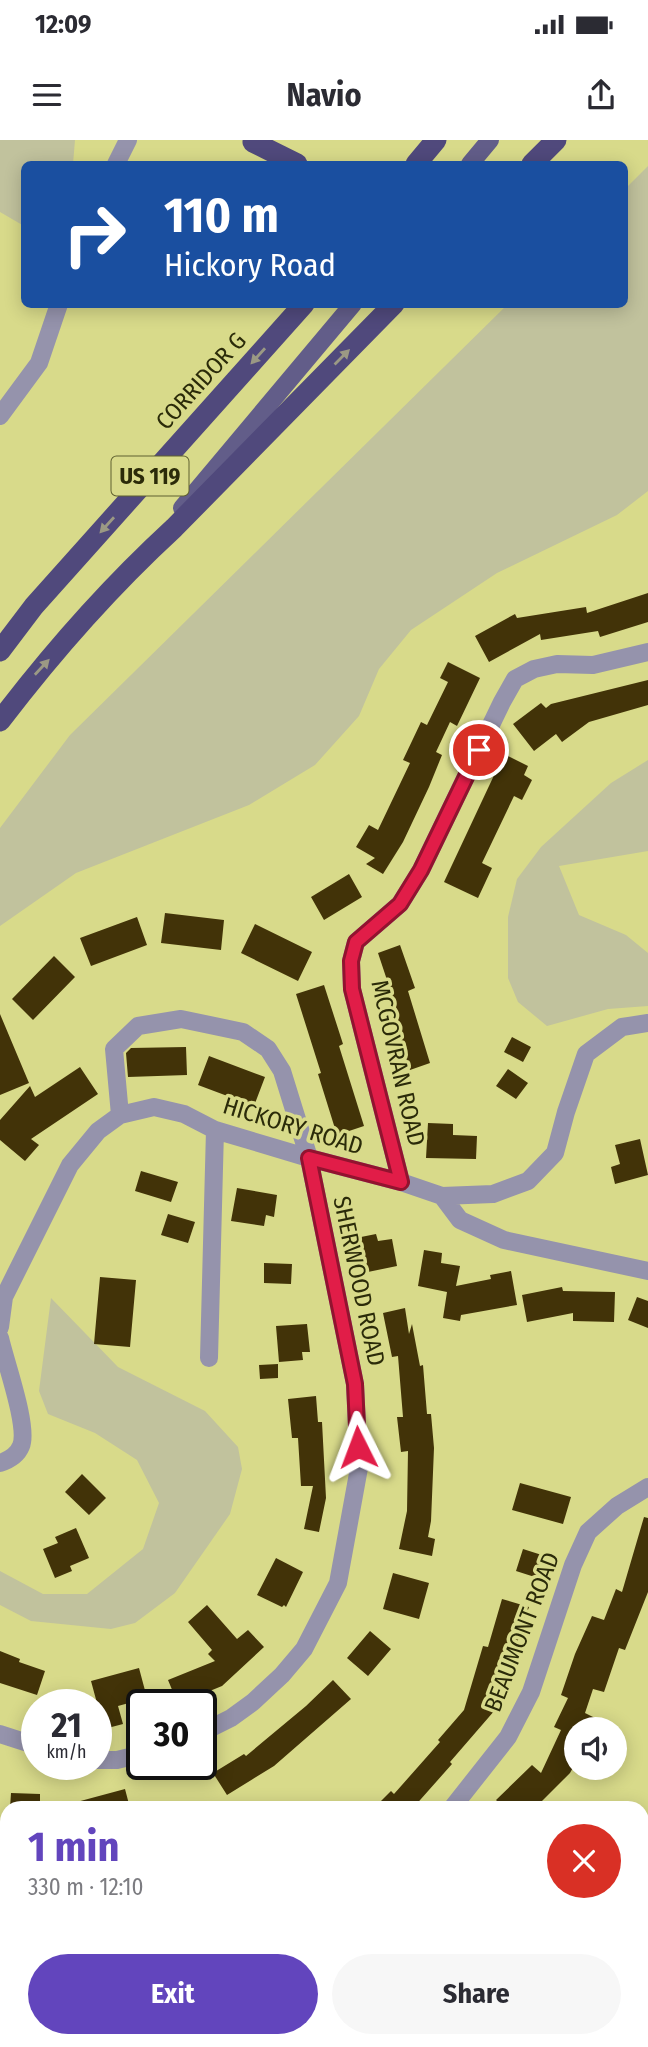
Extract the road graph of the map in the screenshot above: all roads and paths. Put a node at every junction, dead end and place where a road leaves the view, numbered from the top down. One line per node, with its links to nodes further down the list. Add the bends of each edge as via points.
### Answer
1 (128, 140): 5 (street)
2 (490, 140): 9 (main road)
3 (556, 140): 10 (highway)
4 (252, 141): 6 (highway); 7 (street); 8 (highway)
5 (118, 161)
6 (269, 161)
7 (278, 161)
8 (291, 161)
9 (472, 161)
10 (535, 161)
11 (59, 308): 15 (street, via 39,363)
12 (300, 308): 17 (highway, CORRIDOR G / US 119, one-way to 17, via 34,606)
13 (350, 308): 16 (main road)
14 (390, 308): 16 (highway, US 119, one-way to 14)
15 (0, 416)
16 (138, 562): 19 (highway, US 119, one-way to 16, via 32,678)
17 (0, 651)
18 (648, 652): 24 (street, MCGOVRAN ROAD, via 593,664 558,664 515,679 421,870 400,904 356,942 352,989)
19 (0, 721)
20 (648, 1023): 25 (street, HICKORY ROAD, via 622,1027 586,1055 555,1153 528,1181 493,1194)
21 (120, 1115): 22 (street, HICKORY ROAD, via 154,1107 184,1114); 23 (street, SHERWOOD ROAD, via 114,1049 138,1026 181,1018 243,1032 268,1049 282,1071); 27 (street, HICKORY ROAD, via 69,1165 5,1297)
22 (215, 1130): 23 (street, HICKORY ROAD); 29 (street)
23 (309, 1158): 24 (street, HICKORY ROAD); 32 (street, SHERWOOD ROAD, via 355,1384 359,1468 338,1583 304,1649 242,1710)
24 (401, 1182): 25 (street, HICKORY ROAD)
25 (442, 1196): 26 (street, via 460,1220 504,1240)
26 (648, 1271)
27 (0, 1327)
28 (0, 1338): 30 (street, via 23,1429 21,1446 11,1459)
29 (209, 1358)
30 (0, 1463)
31 (648, 1487): 35 (street, BEAUMONT ROAD, via 588,1532 531,1692 508,1737)
32 (217, 1724)
33 (0, 1734): 34 (street)
34 (21, 1741)
35 (458, 1801)

